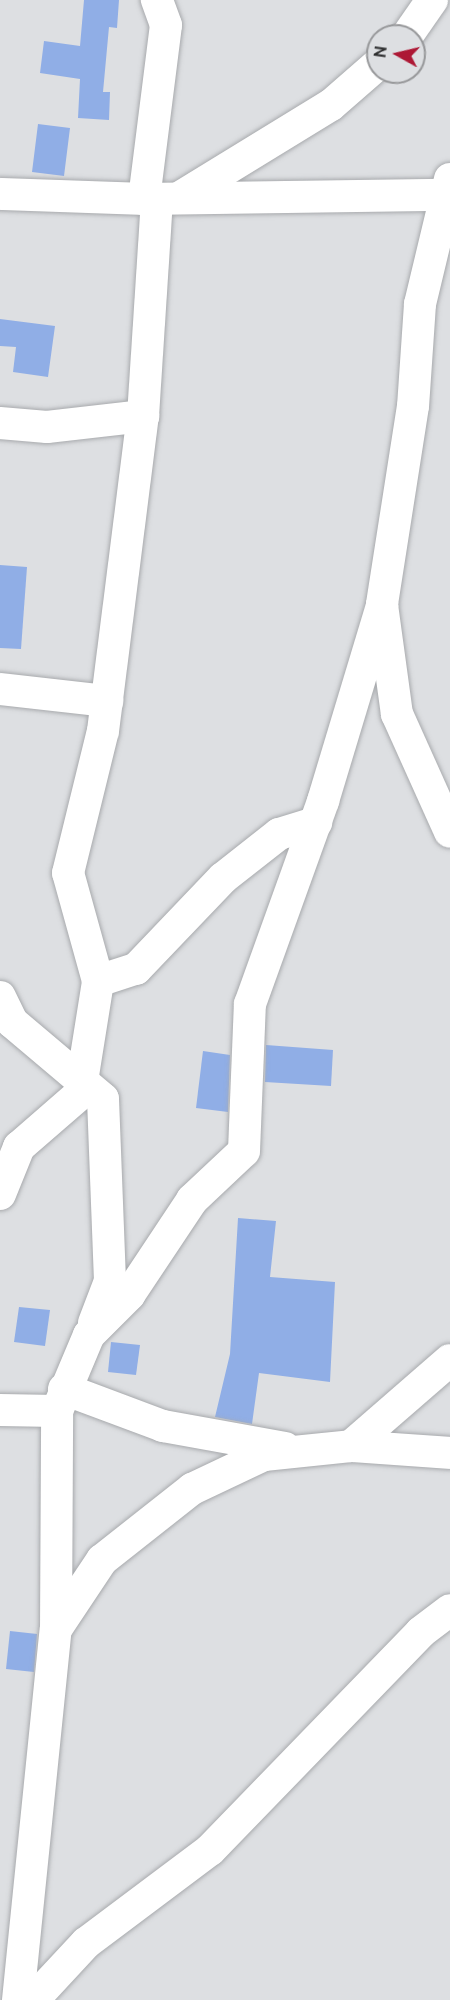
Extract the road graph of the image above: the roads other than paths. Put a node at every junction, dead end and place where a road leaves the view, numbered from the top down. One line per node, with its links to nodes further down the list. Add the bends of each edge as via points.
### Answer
1 (157, 0): 7 (street, via 166,25)
2 (432, 0): 3 (street)
3 (415, 24)
4 (366, 74): 7 (street, via 331,105)
5 (449, 192): 7 (street); 10 (street, via 420,304 412,406)
6 (0, 194): 7 (street)
7 (160, 198): 8 (street)
8 (143, 416): 9 (street, via 47,428); 12 (street)
9 (0, 423)
10 (382, 605): 13 (street); 14 (street, via 397,714)
11 (0, 689): 12 (street)
12 (107, 701): 15 (street, via 68,873)
13 (316, 823): 15 (street, via 279,834 223,878 136,969); 19 (street, via 250,1004 244,1150 192,1200 129,1295)
14 (450, 832)
15 (98, 981): 17 (street)
16 (0, 997): 17 (street, via 12,1022)
17 (81, 1084): 18 (street, via 80,1094 19,1147); 19 (street, via 103,1099 110,1214 110,1281)
18 (4, 1175)
19 (89, 1335): 21 (street)
20 (450, 1360): 23 (street)
21 (60, 1400): 22 (street); 24 (street, via 164,1426); 27 (street)
22 (0, 1410)
23 (359, 1439): 24 (street); 25 (street)
24 (300, 1451): 27 (street, via 264,1455 192,1489 102,1560)
25 (450, 1453)
26 (450, 1611): 29 (street, via 421,1632 210,1850 86,1943)
27 (56, 1629): 28 (street)
28 (18, 2000)
29 (33, 2000)

